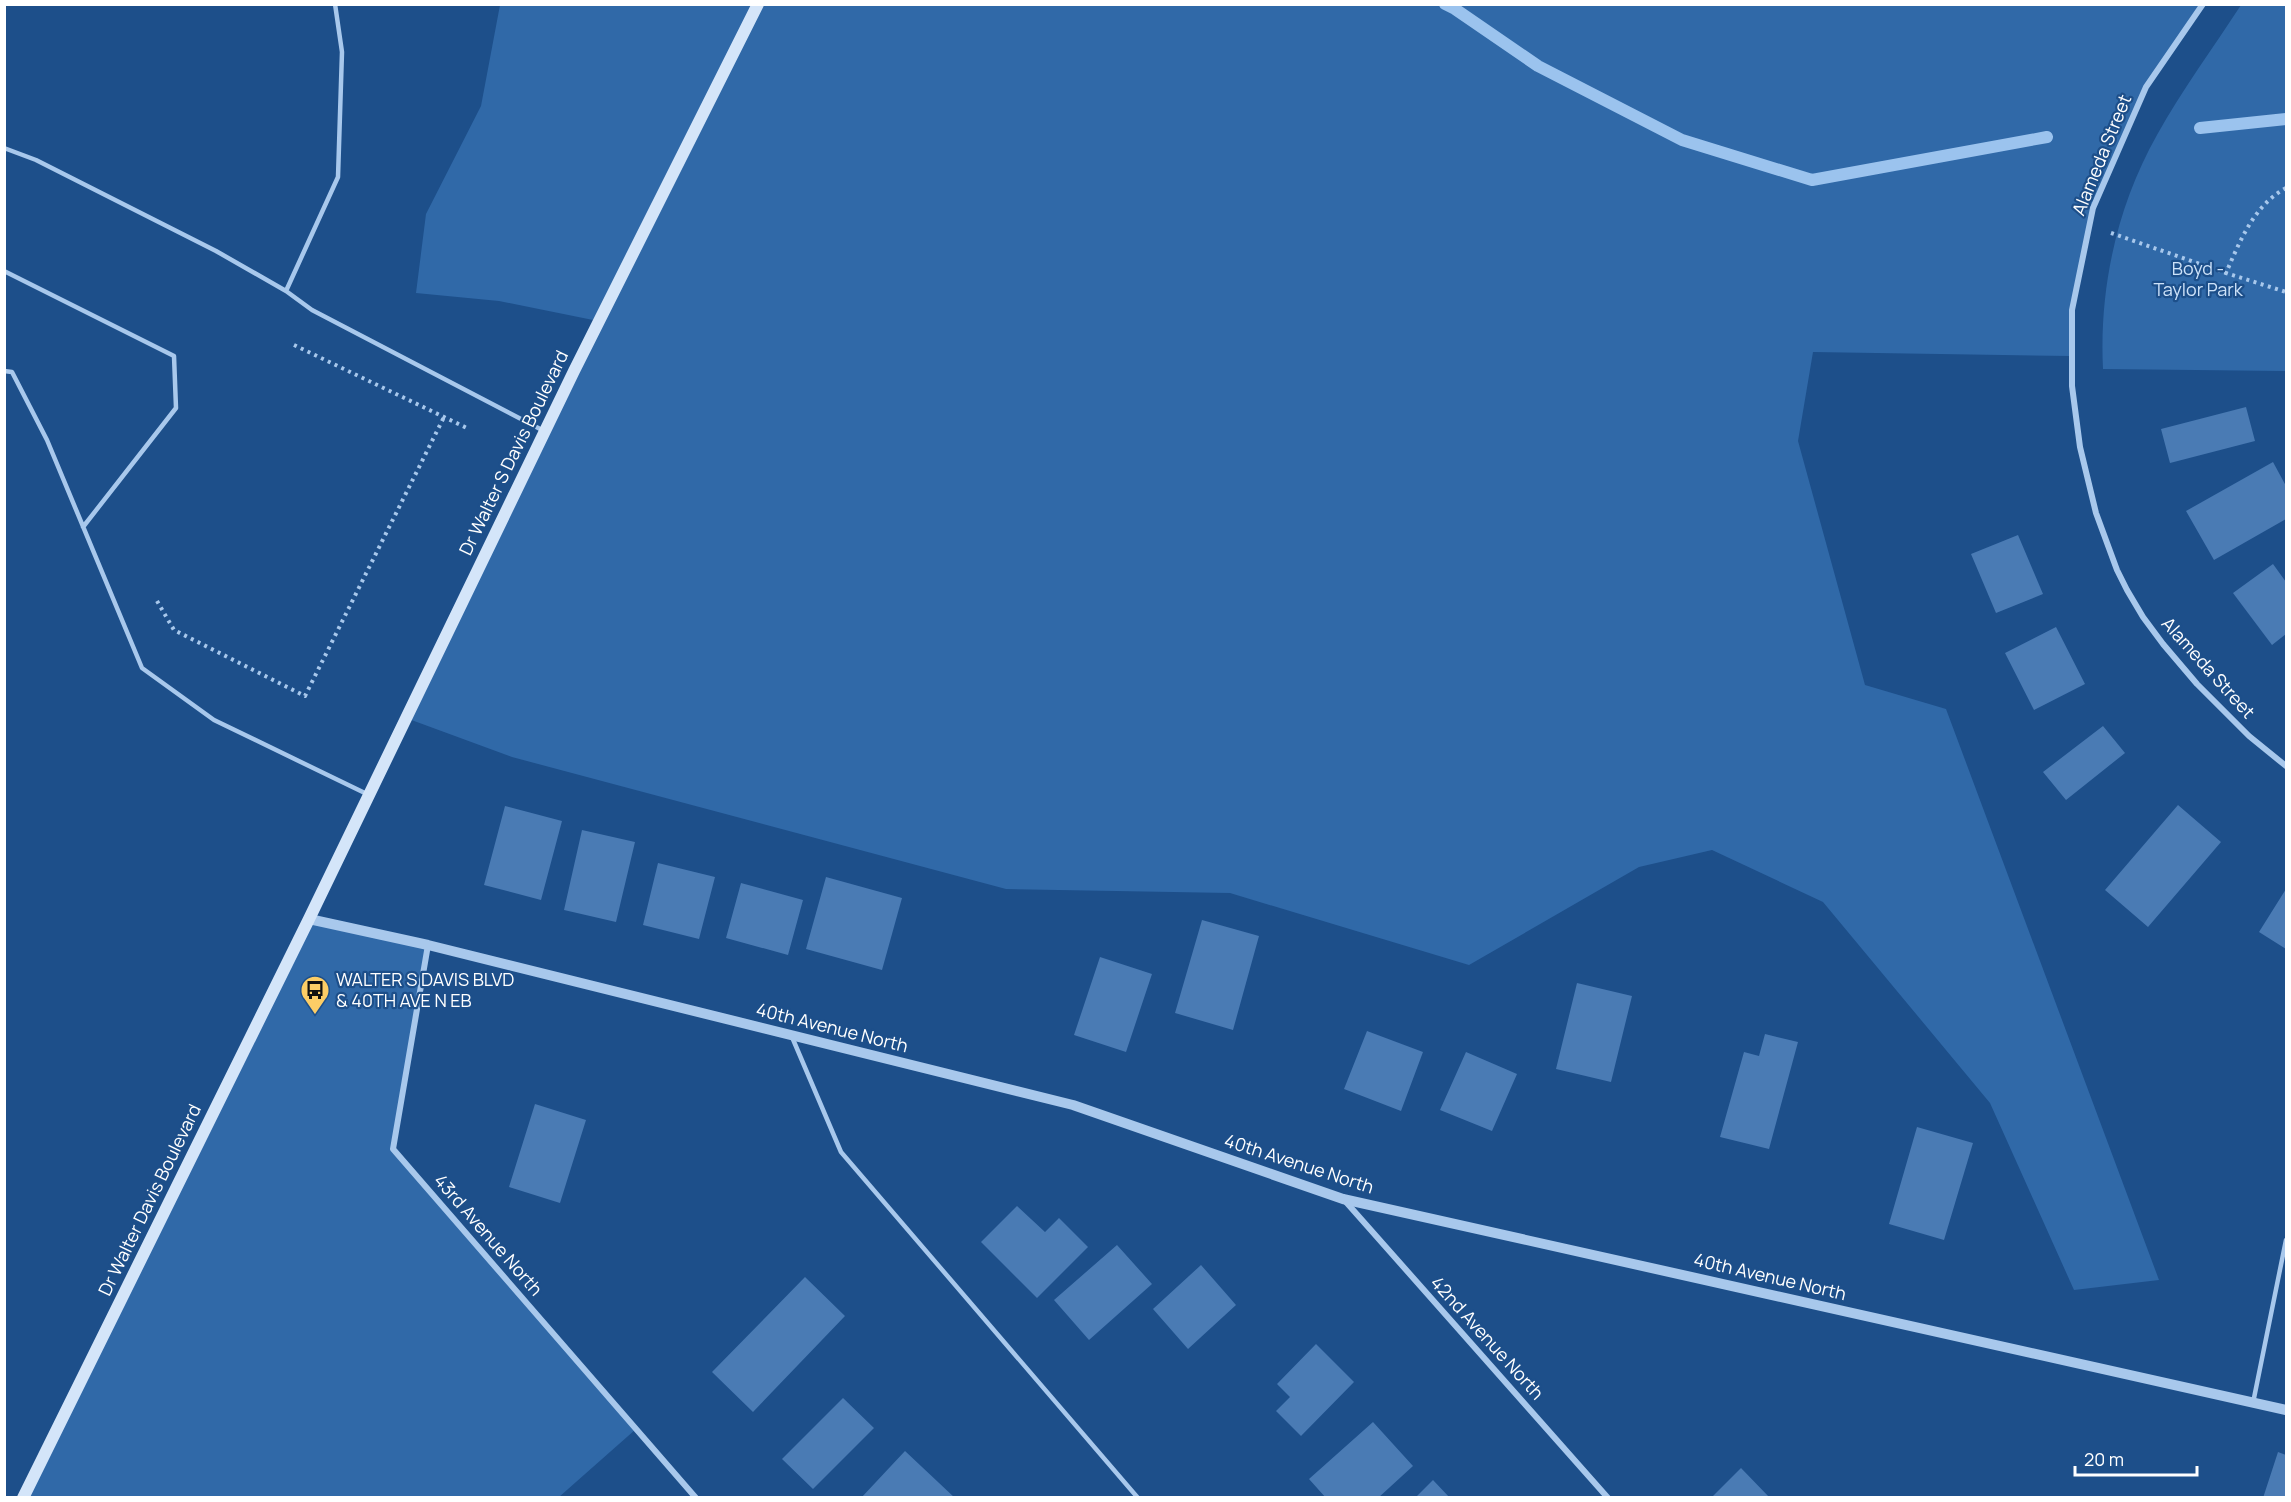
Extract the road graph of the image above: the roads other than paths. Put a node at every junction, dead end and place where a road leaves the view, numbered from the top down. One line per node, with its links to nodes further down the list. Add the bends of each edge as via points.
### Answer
1 (335, 4): 6 (lane, via 342,52 338,177)
2 (758, 4): 8 (main road, Dr Walter S Davis Boulevard)
3 (2203, 4): 10 (street, Alameda Street, via 2146,87 2101,188 2089,225 2072,310 2072,386 2086,474 2106,541 2127,590 2163,644 2197,684 2249,736)
4 (4, 147): 6 (lane, via 206,246)
5 (4, 271): 9 (lane, via 174,356 176,408)
6 (286, 291): 8 (lane, via 312,310)
7 (4, 371): 9 (lane, via 12,372 47,440)
8 (544, 431): 11 (main road, Dr Walter S Davis Boulevard)
9 (83, 527): 11 (lane, via 142,668 214,720)
10 (2286, 766)
11 (369, 795): 12 (main road, Dr Walter S Davis Boulevard)
12 (309, 919): 13 (street, 40th Avenue North); 19 (main road, Dr Walter Davis Boulevard)
13 (428, 945): 14 (street, 40th Avenue North); 20 (street, 43rd Avenue North, via 393,1149)
14 (790, 1035): 15 (street, 40th Avenue North, via 1073,1105); 21 (lane, via 841,1152)
15 (1344, 1199): 17 (street, 40th Avenue North); 22 (street, 42nd Avenue North)
16 (2286, 1240): 17 (lane)
17 (2253, 1403): 18 (street, 40th Avenue North)
18 (2286, 1410)
19 (23, 1497)
20 (696, 1497)
21 (1138, 1497)
22 (1608, 1497)

